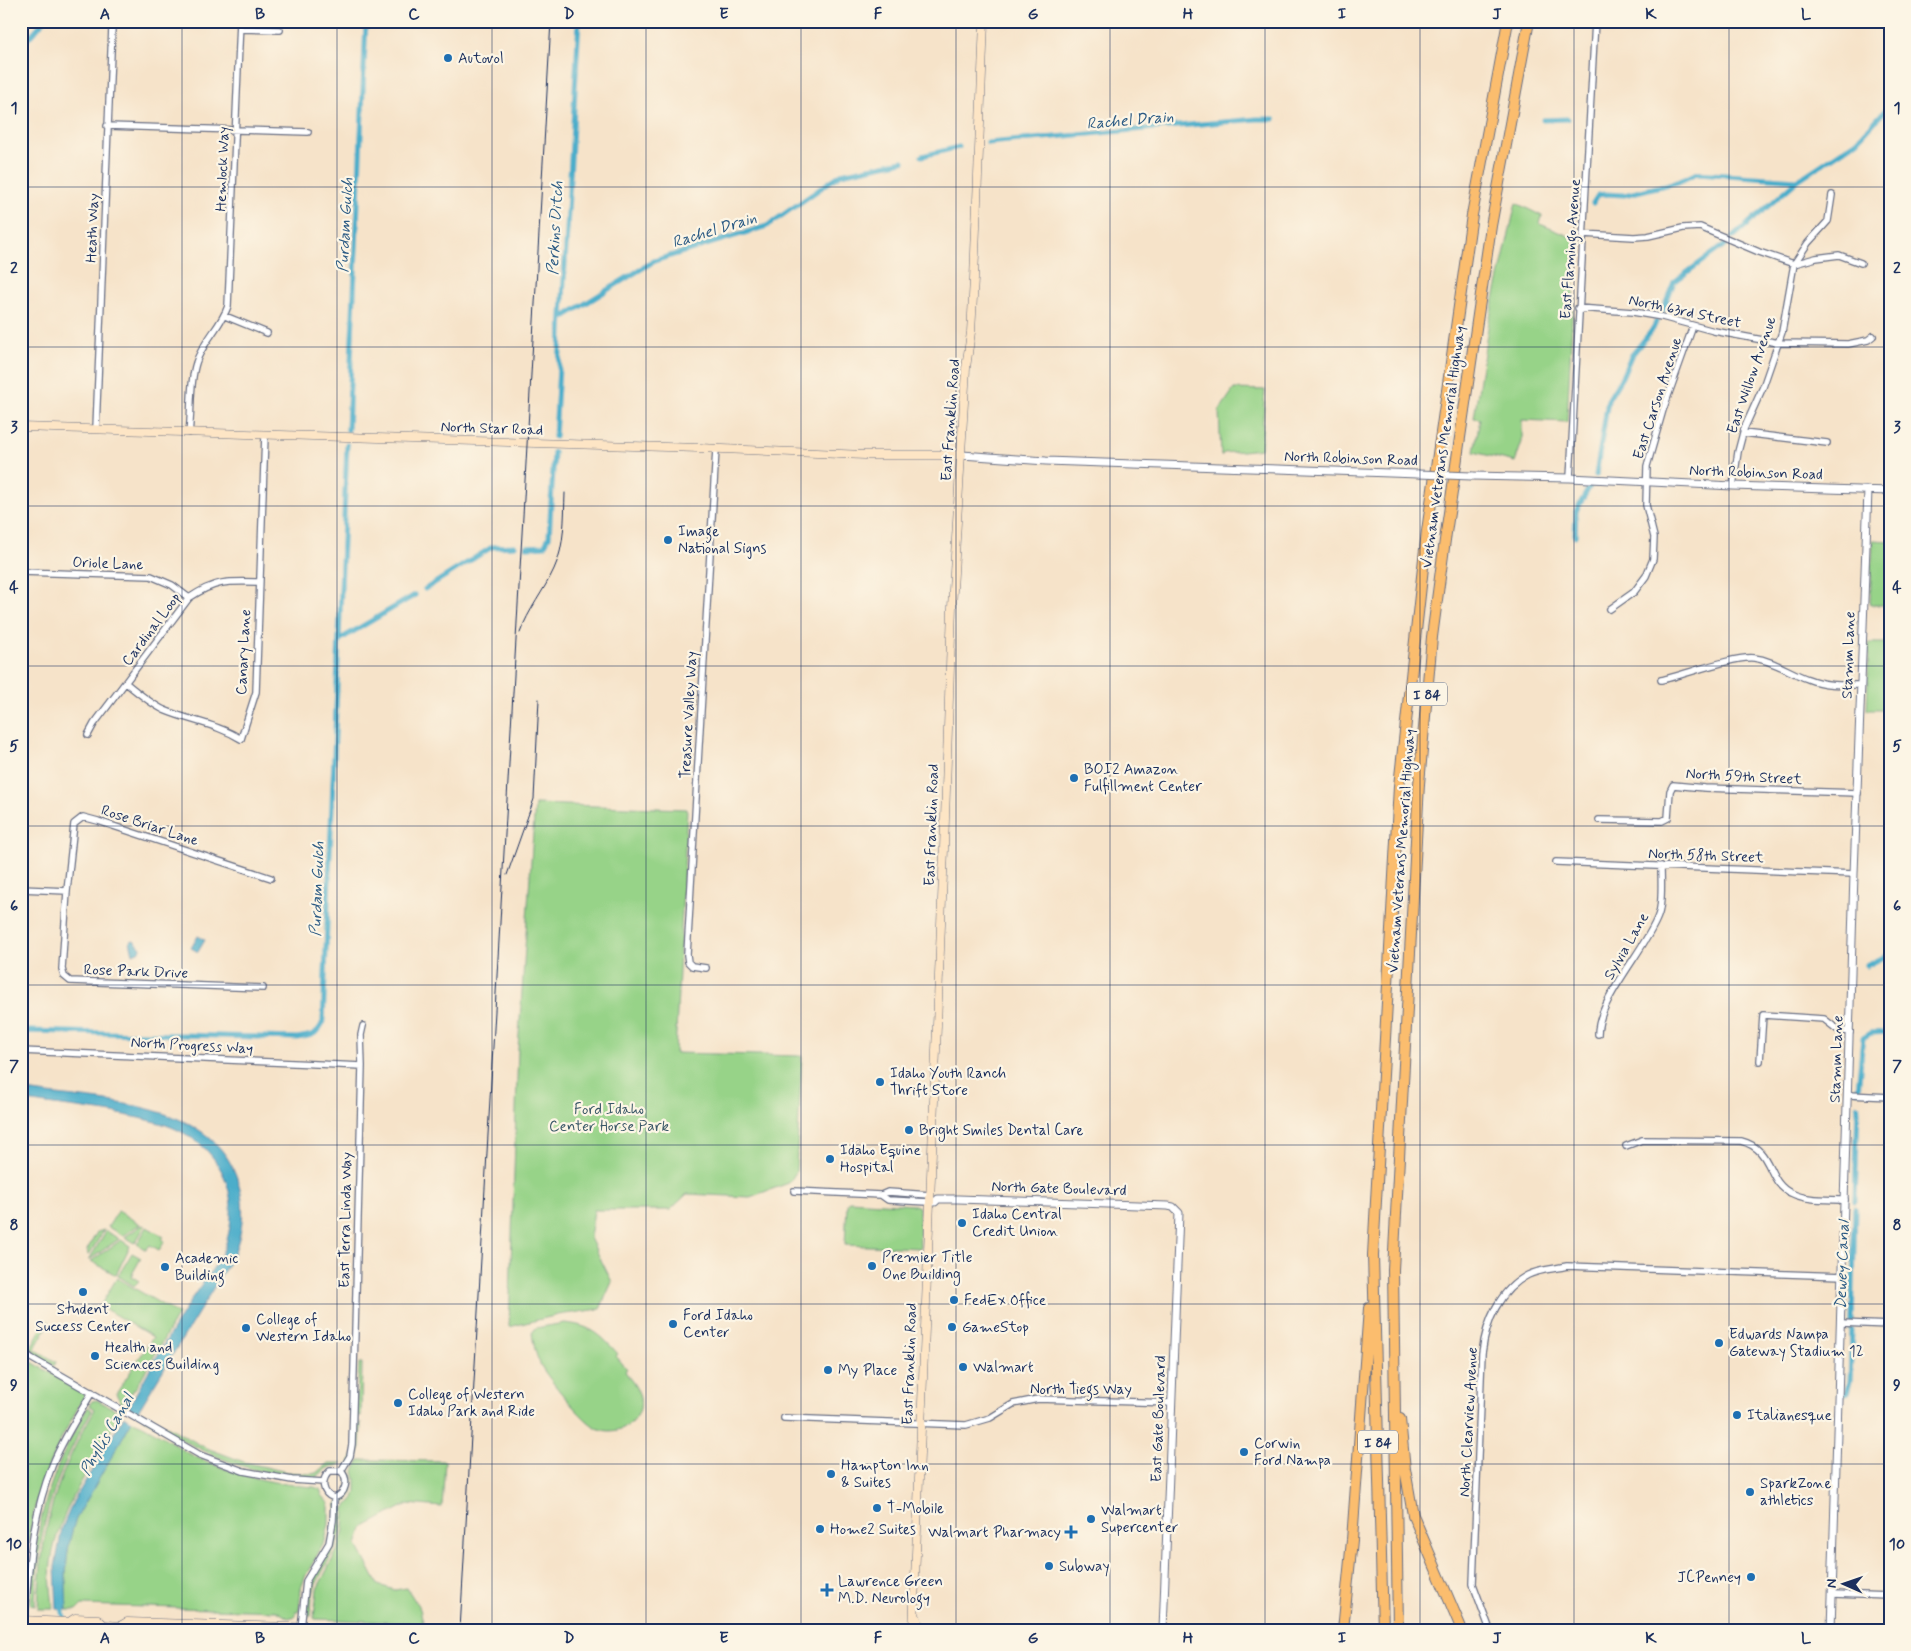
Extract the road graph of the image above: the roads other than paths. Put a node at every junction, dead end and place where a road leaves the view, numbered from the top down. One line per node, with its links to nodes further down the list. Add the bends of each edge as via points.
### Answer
1 (240, 21): 7 (street, Hemlock Way)
2 (984, 21): 29 (main road, East Franklin Road, via 974,279)
3 (1508, 21): 66 (highway, Vietnam Veterans Memorial Highway / I 84, via 1472,215 1415,630 1399,786)
4 (1529, 21): 71 (highway, Vietnam Veterans Memorial Highway / I 84, via 1491,226 1432,637 1416,824 1393,1270)
5 (1595, 21): 13 (street, East Flamingo Avenue)
6 (112, 27): 9 (street, Heath Way)
7 (240, 29): 8 (street); 10 (street, Hemlock Way)
8 (280, 30)
9 (107, 126): 10 (street); 23 (street, Heath Way)
10 (236, 130): 11 (street); 17 (street, Hemlock Way, via 230,291)
11 (308, 132)
12 (1832, 194): 15 (street, East Willow Avenue, via 1828,221)
13 (1583, 234): 15 (street, via 1648,236 1683,228 1700,228); 16 (street, East Flamingo Avenue)
14 (1861, 263): 15 (street, via 1839,255)
15 (1794, 264): 21 (street, East Willow Avenue)
16 (1578, 308): 18 (street, North 63rd Street, via 1633,312); 30 (street, East Flamingo Avenue)
17 (225, 316): 19 (street); 24 (street, Hemlock Way, via 196,363)
18 (1693, 326): 21 (street, North 63rd Street); 31 (street, East Carson Avenue, via 1654,442 1647,466)
19 (267, 333)
20 (1873, 336): 21 (street, North 63rd Street, via 1855,344)
21 (1779, 343): 25 (street, East Willow Avenue)
22 (21, 428): 23 (main road, North Star Road)
23 (96, 429): 24 (main road, North Star Road)
24 (189, 433): 26 (main road, North Star Road)
25 (1743, 433): 27 (street); 32 (street, East Willow Avenue)
26 (265, 435): 28 (main road, North Star Road); 36 (street, Canary Lane)
27 (1827, 443)
28 (716, 449): 29 (main road, North Star Road); 51 (street, Treasure Valley Way, via 687,955 692,966)
29 (962, 455): 30 (street, North Robinson Road, bridge, via 1046,461); 63 (main road, East Franklin Road, via 952,607)
30 (1570, 478): 31 (street, North Robinson Road)
31 (1647, 481): 32 (street, North Robinson Road); 38 (street, East Carson Avenue, via 1646,505 1654,537 1653,559 1634,592)
32 (1733, 486): 33 (street, North Robinson Road)
33 (1868, 490): 34 (street, North Robinson Road); 41 (street, Stamm Lane)
34 (1890, 491)
35 (21, 572): 37 (street, Oriole Lane, via 151,576 172,585)
36 (259, 582): 37 (street, Cardinal Loop, via 221,582 203,588); 40 (street, Canary Lane, via 256,692 241,739 226,730 165,710 143,698)
37 (189, 598): 40 (street, Cardinal Loop)
38 (1610, 609)
39 (1661, 680): 41 (street, via 1754,658 1823,684)
40 (126, 683): 42 (street, Cardinal Loop)
41 (1861, 685): 43 (street, Stamm Lane)
42 (88, 735)
43 (1858, 792): 44 (street, North 59th Street, via 1673,785 1668,818 1662,821); 47 (street, Stamm Lane)
44 (1598, 820)
45 (1556, 862): 46 (street, North 58th Street)
46 (1661, 866): 47 (street, North 58th Street); 55 (street, Sylvia Lane, via 1660,913 1607,1005)
47 (1854, 874): 54 (street, Stamm Lane)
48 (271, 878): 50 (street, Rose Briar Lane, via 84,817 74,824)
49 (21, 889): 50 (street)
50 (67, 891): 52 (street, Rose Park Drive, via 62,969 70,981)
51 (706, 968)
52 (263, 988)
53 (363, 1026): 58 (street, East Terra Linda Way)
54 (1850, 1032): 57 (street, via 1838,1030 1824,1018 1763,1015); 59 (street, Stamm Lane)
55 (1598, 1034)
56 (21, 1050): 58 (street, North Progress Way)
57 (1760, 1061)
58 (362, 1066): 76 (street, East Terra Linda Way, via 352,1444 350,1456)
59 (1849, 1095): 60 (street); 64 (street, Stamm Lane)
60 (1890, 1097)
61 (1626, 1146): 64 (street, via 1642,1140 1747,1142 1766,1158 1782,1188 1804,1198)
62 (794, 1191): 63 (street, via 881,1195 888,1200)
63 (930, 1198): 65 (street, North Gate Boulevard, via 935,1202 938,1199 1168,1206); 75 (main road, East Franklin Road)
64 (1845, 1200): 67 (street, Stamm Lane)
65 (1177, 1210): 73 (street, East Gate Boulevard, via 1180,1218)
66 (1373, 1255): 90 (highway, via 1352,1549); 91 (highway, Vietnam Veterans Memorial Highway / I 84)
67 (1843, 1276): 68 (street, Stamm Lane); 94 (street, North Clearview Avenue, via 1566,1266 1530,1274 1499,1300 1484,1337 1482,1353 1474,1584)
68 (1841, 1323): 69 (street); 79 (street, Stamm Lane)
69 (1890, 1325)
70 (23, 1351): 72 (street)
71 (1394, 1373): 92 (highway, Vietnam Veterans Memorial Highway / I 84); 93 (highway, via 1413,1515)
72 (92, 1392): 77 (street, via 200,1454 244,1471); 82 (street, via 64,1440 43,1491 29,1555)
73 (1172, 1403): 75 (street, North Tiegs Way, via 1038,1399 1013,1404 974,1424); 89 (street, East Gate Boulevard)
74 (784, 1418): 75 (street, North Tiegs Way)
75 (920, 1424): 81 (main road, East Franklin Road)
76 (341, 1471): 77 (street, via 330,1471); 78 (street, via 345,1479 344,1490)
77 (324, 1482): 78 (street, via 325,1492)
78 (334, 1498): 85 (street, via 329,1544 306,1581)
79 (1833, 1594): 80 (street); 95 (street, Stamm Lane)
80 (1890, 1596)
81 (914, 1611): 84 (main road, East Franklin Road); 88 (main road)
82 (23, 1620): 83 (main road, via 69,1622 75,1626)
83 (120, 1626): 85 (main road, via 127,1622); 86 (main road)
84 (912, 1628)
85 (301, 1629): 87 (main road)
86 (142, 1630)
87 (385, 1630)
88 (921, 1630)
89 (1163, 1630)
90 (1343, 1630)
91 (1383, 1630)
92 (1398, 1630)
93 (1462, 1630)
94 (1490, 1630)
95 (1831, 1630)

